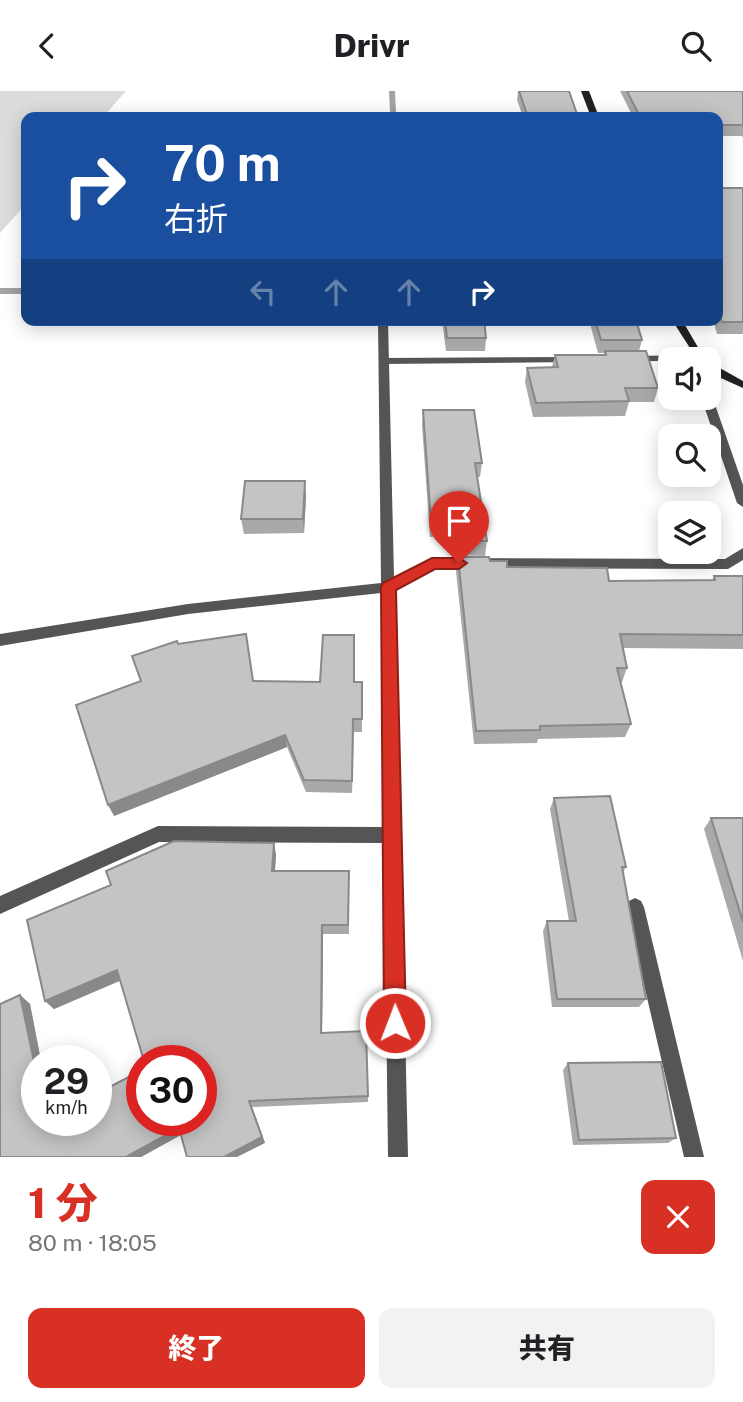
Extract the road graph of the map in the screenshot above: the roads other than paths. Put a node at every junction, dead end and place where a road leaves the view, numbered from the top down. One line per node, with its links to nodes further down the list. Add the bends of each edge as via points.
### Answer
1 (585, 91): 2 (street)
2 (593, 112)
3 (383, 326): 9 (street)
4 (680, 326): 5 (street)
5 (693, 347)
6 (578, 359): 9 (street)
7 (620, 359): 8 (street)
8 (658, 359)
9 (384, 361): 15 (street)
10 (721, 374): 11 (street)
11 (743, 385)
12 (713, 410): 13 (street)
13 (743, 503)
14 (743, 553): 15 (street, via 728,564 432,563)
15 (388, 587): 16 (street, via 188,609); 17 (street)
16 (0, 640)
17 (391, 835): 18 (street, via 158,834); 20 (street)
18 (0, 905)
19 (635, 908): 21 (street)
20 (398, 1157)
21 (694, 1157)

